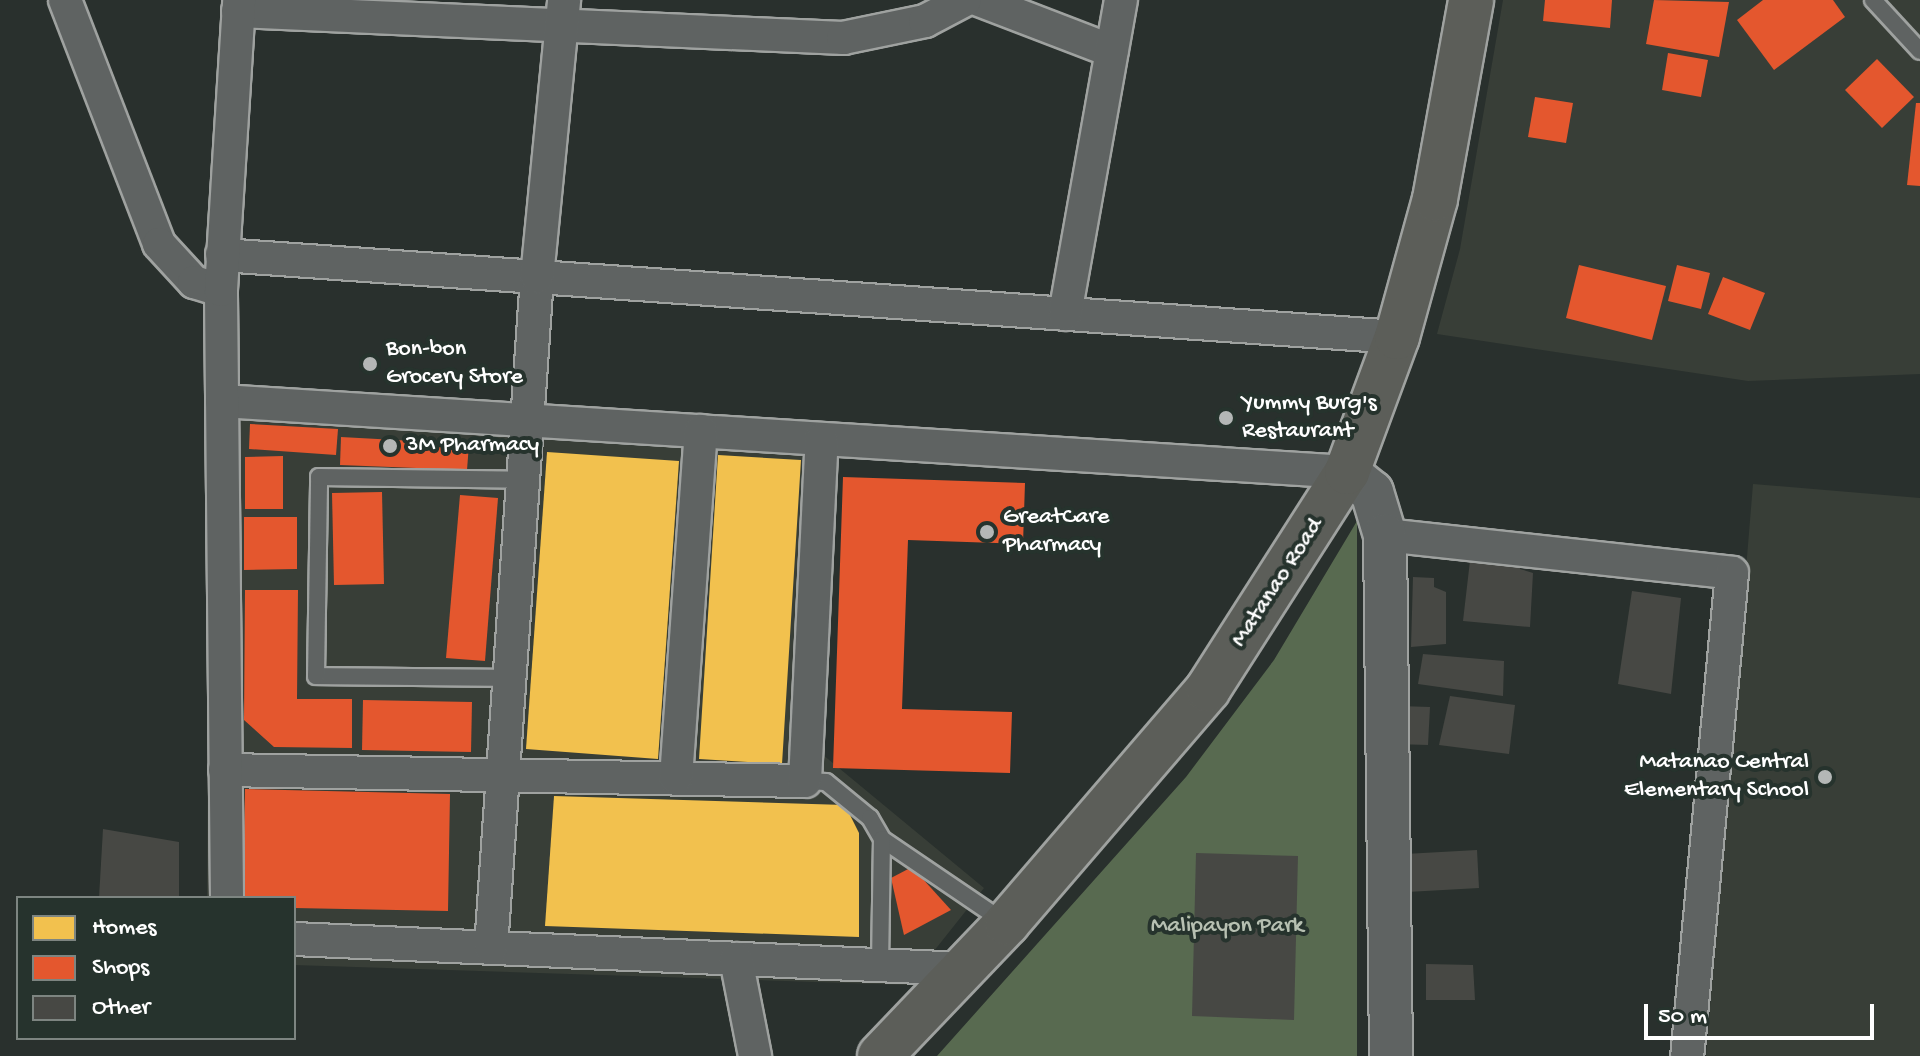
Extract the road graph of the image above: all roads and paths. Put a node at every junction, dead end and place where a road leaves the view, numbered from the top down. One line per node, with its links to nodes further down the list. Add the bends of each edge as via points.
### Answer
1 (65, 0): 13 (street, via 159,244 194,282)
2 (965, 0): 8 (street, via 925,21 843,38)
3 (979, 0): 9 (street)
4 (1121, 0): 9 (street)
5 (1471, 0): 15 (main road, Matanao Road, via 1435,199)
6 (1873, 0): 10 (lane)
7 (238, 6): 8 (street); 11 (street)
8 (562, 14): 12 (street)
9 (1112, 51): 14 (street)
10 (1920, 51)
11 (222, 255): 12 (street); 13 (street)
12 (537, 277): 14 (street); 17 (street)
13 (221, 290): 16 (street)
14 (1065, 314): 15 (street)
15 (1397, 337): 20 (main road, Matanao Road)
16 (222, 401): 17 (street); 24 (street)
17 (527, 421): 18 (street); 21 (street)
18 (701, 431): 19 (street); 26 (street)
19 (822, 439): 20 (street); 27 (street)
20 (1347, 472): 22 (street, via 1372,492); 30 (main road, Matanao Road, via 1208,689)
21 (523, 480): 23 (street); 23 (lane, via 319,477 316,676)
22 (1385, 535): 38 (street); 39 (street, via 1732,573)
23 (510, 678): 25 (street)
24 (225, 770): 25 (street); 29 (street)
25 (503, 775): 26 (street); 32 (street)
26 (676, 778): 27 (street)
27 (805, 781): 28 (lane, via 826,782 870,818)
28 (882, 839): 30 (lane); 34 (lane)
29 (227, 896)
30 (1007, 923): 35 (main road, Matanao Road)
31 (296, 939): 32 (street)
32 (491, 948): 33 (street)
33 (736, 959): 34 (street); 36 (street)
34 (880, 965): 35 (street)
35 (965, 969): 37 (main road, Matanao Road)
36 (755, 1056)
37 (880, 1056)
38 (1391, 1056)
39 (1687, 1056)

